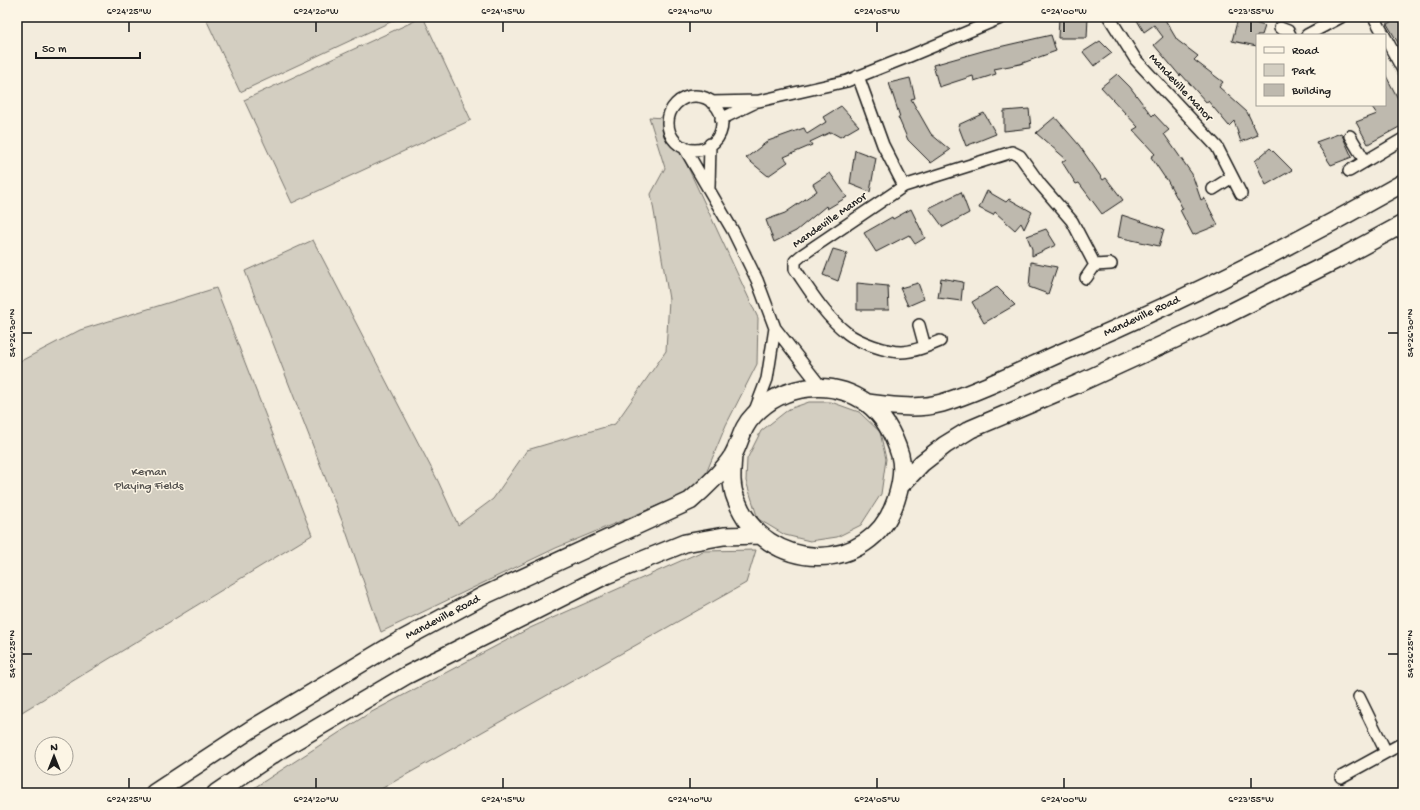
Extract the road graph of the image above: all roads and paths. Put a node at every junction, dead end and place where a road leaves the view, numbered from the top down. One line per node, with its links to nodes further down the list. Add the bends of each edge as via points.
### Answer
1 (1003, 17): 11 (street)
2 (1109, 17): 21 (street, Mandeville Manor, via 1136,60 1217,147)
3 (1341, 17): 7 (street)
4 (1374, 17): 8 (street)
5 (1280, 28): 6 (street)
6 (1290, 34)
7 (1309, 34)
8 (1383, 34)
9 (1386, 40): 10 (street)
10 (1403, 70)
11 (858, 76): 12 (street); 23 (street, via 883,145)
12 (759, 101): 13 (street); 14 (street)
13 (711, 102): 14 (street); 18 (street, via 694,96 677,102 671,109 668,122 671,135)
14 (721, 119): 17 (street, via 719,133)
15 (1350, 136): 19 (street)
16 (1403, 139): 19 (street)
17 (710, 144): 18 (street, via 702,148); 24 (street)
18 (684, 147): 24 (street)
19 (1365, 161): 20 (street)
20 (1349, 171)
21 (1232, 177): 25 (street); 26 (street, Mandeville Manor)
22 (1403, 182): 36 (main road, Mandeville Road, via 1346,215 1194,293 992,383 941,403 905,408)
23 (904, 186): 29 (street, Mandeville Manor, via 1012,152 1020,156 1072,221); 34 (street, Mandeville Manor, via 802,255 795,261 795,269 827,314 847,334 871,346 901,352)
24 (709, 187): 32 (street, via 757,280)
25 (1213, 189)
26 (1241, 194)
27 (1403, 224): 39 (main road, via 1210,323 971,429 922,463)
28 (1111, 264): 29 (street)
29 (1095, 265): 30 (street)
30 (1086, 278)
31 (919, 325): 34 (street)
32 (775, 328): 35 (street); 37 (street, via 767,379)
33 (940, 341): 34 (street, Mandeville Manor)
34 (925, 347)
35 (821, 387): 36 (main road, via 845,392); 37 (main road, via 802,388 784,394 767,403)
36 (867, 403): 39 (main road, via 884,419 896,439 902,462)
37 (753, 416): 38 (main road, via 740,434)
38 (733, 455): 40 (main road, via 731,477 735,498 745,519); 45 (main road, Mandeville Road, via 703,491 690,501 483,596 346,671)
39 (901, 485): 40 (main road, via 892,512 875,534 858,547 838,555 795,555)
40 (759, 536): 46 (main road, via 724,536 685,543 606,575 407,675 278,751)
41 (1359, 696): 43 (street)
42 (1403, 743): 43 (street)
43 (1386, 752): 44 (street)
44 (1341, 777)
45 (154, 793)
46 (216, 793)

